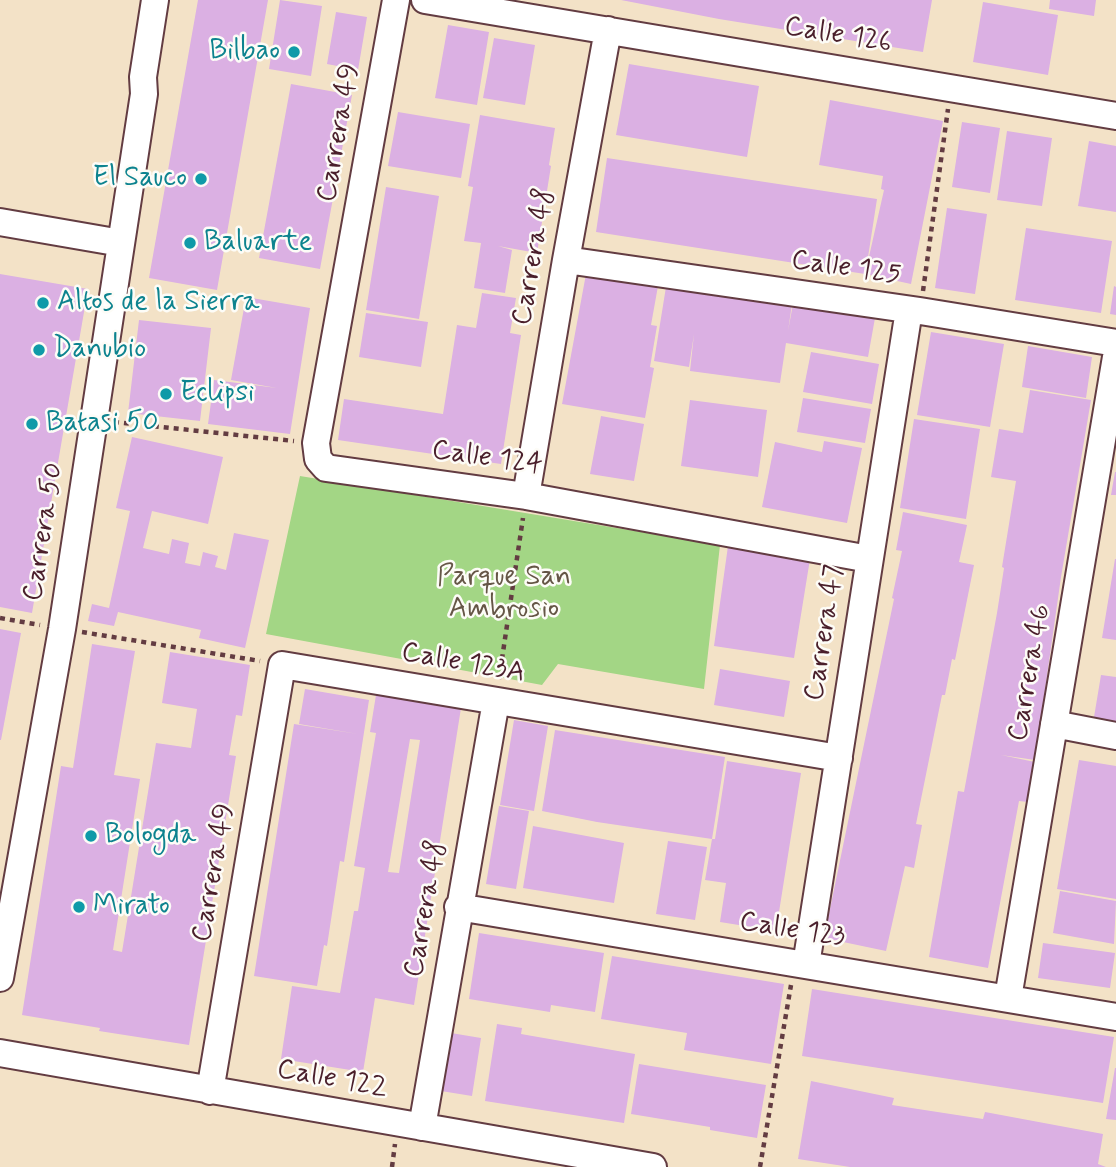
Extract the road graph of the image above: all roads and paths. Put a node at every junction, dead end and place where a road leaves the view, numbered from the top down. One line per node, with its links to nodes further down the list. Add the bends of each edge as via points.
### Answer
1 (155, 0): 7 (street, Carrera 50)
2 (167, 0): 7 (street, Carrera 50, via 154,79)
3 (396, 0): 16 (street, Carrera 49)
4 (425, 0): 5 (street, Calle 126)
5 (608, 30): 6 (street, Calle 126); 11 (street, Carrera 48)
6 (951, 87): 8 (street, Calle 126); 12 (path)
7 (144, 94): 10 (street, Carrera 50)
8 (1116, 116)
9 (0, 222): 10 (street)
10 (121, 243): 29 (street, Carrera 50, via 62,629)
11 (566, 260): 12 (street, Calle 125); 17 (street, Carrera 48)
12 (915, 311): 13 (street, Calle 125); 18 (street, Carrera 47)
13 (1116, 343)
14 (1116, 358): 24 (street, Carrera 46)
15 (110, 422): 16 (path)
16 (316, 443): 17 (street, Calle 124, via 318,459 327,468)
17 (526, 496): 18 (street, Calle 124); 23 (path)
18 (869, 559): 26 (street, Carrera 47)
19 (0, 618): 20 (path)
20 (44, 625)
21 (76, 631): 22 (path)
22 (282, 665): 23 (street, Calle 123A); 33 (street, Carrera 49)
23 (496, 701): 26 (street, Calle 123A); 27 (street, Carrera 48)
24 (1054, 724): 25 (street); 30 (street, Carrera 46)
25 (1116, 736)
26 (839, 758): 28 (street, Carrera 47)
27 (458, 907): 28 (street, Calle 123); 34 (street, Carrera 48)
28 (800, 965): 30 (street, Calle 123); 36 (path)
29 (0, 978)
30 (1008, 998): 31 (street, Calle 123)
31 (1116, 1017)
32 (0, 1053): 33 (street, Calle 122)
33 (210, 1091): 34 (street, Calle 122)
34 (422, 1128): 35 (street, Calle 122)
35 (653, 1167)
36 (760, 1167)

